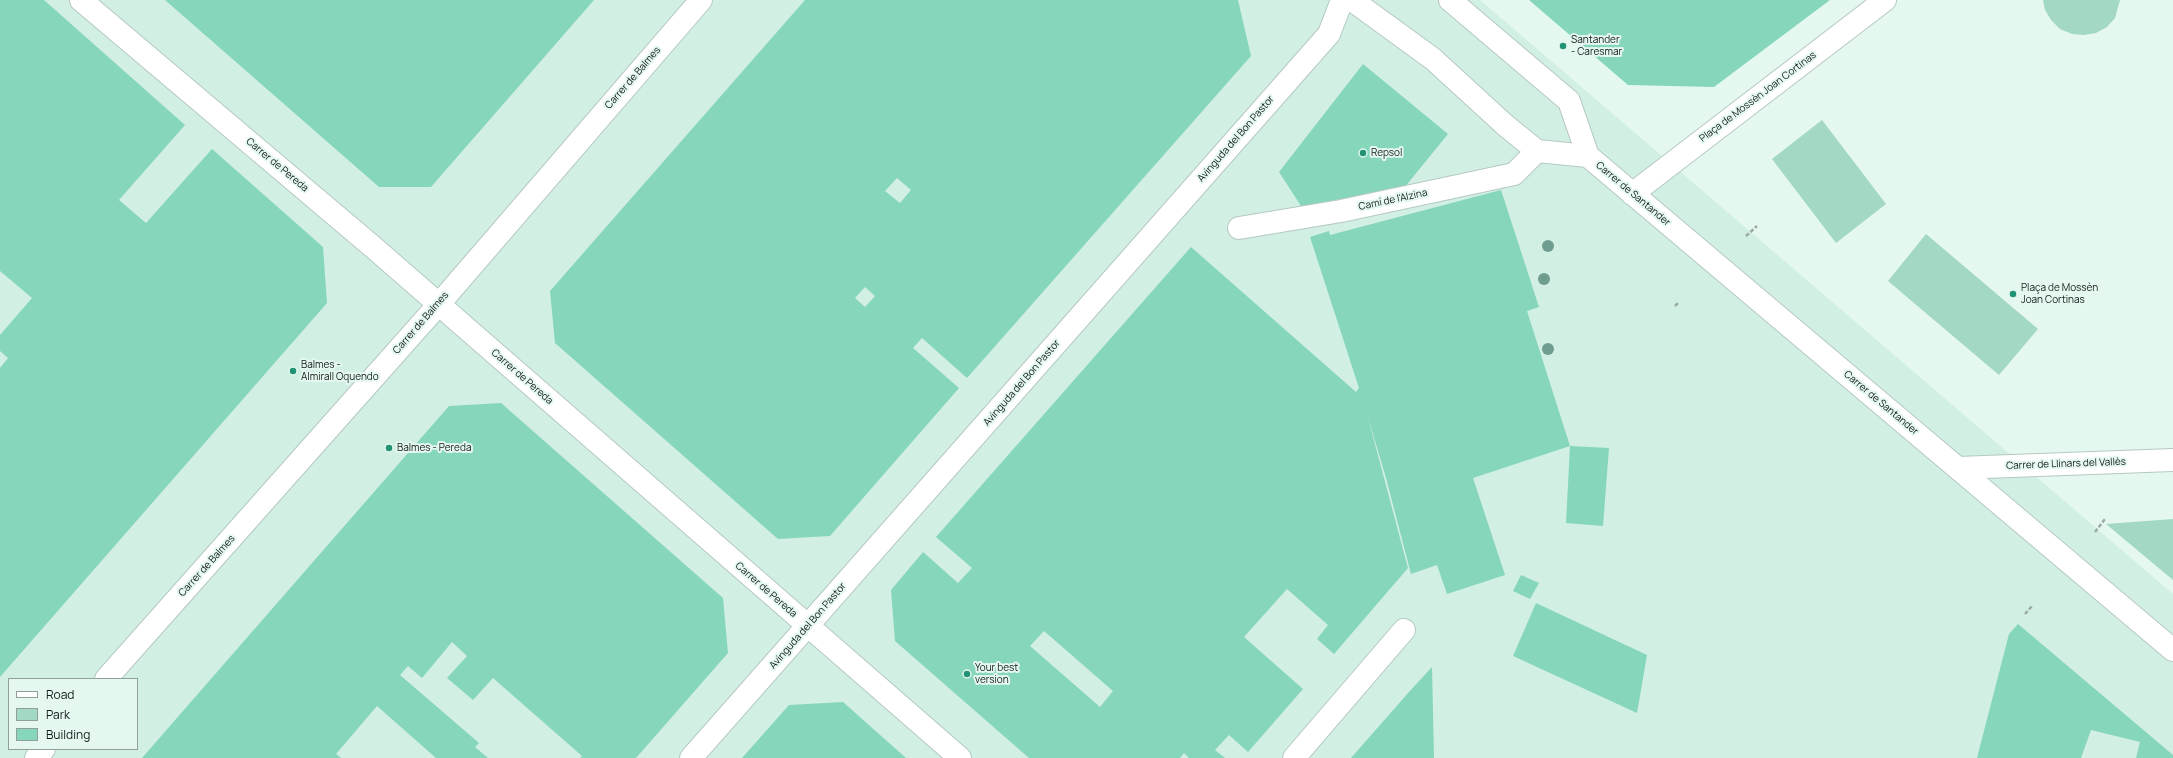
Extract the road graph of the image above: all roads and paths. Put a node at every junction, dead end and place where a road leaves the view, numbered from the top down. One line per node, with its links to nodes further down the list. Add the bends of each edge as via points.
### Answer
1 (81, 0): 14 (street, Carrer de Pereda)
2 (701, 0): 14 (street, Carrer de Balmes)
3 (1342, 0): 22 (street, Avinguda del Bon Pastor, via 1329,34)
4 (1352, 0): 7 (street, via 1433,59)
5 (1450, 0): 8 (street, Carrer de Santander, via 1569,102)
6 (1885, 0): 9 (street, Plaça de Mossèn Joan Cortinas)
7 (1537, 151): 8 (street, Carrer de Santander); 11 (street, Camí de l'Alzina, via 1514,174 1340,211)
8 (1588, 156): 9 (street, Carrer de Santander)
9 (1632, 194): 17 (street, Carrer de Santander)
10 (1757, 226): 12 (path)
11 (1239, 228)
12 (1746, 236)
13 (1679, 302): 15 (path)
14 (439, 304): 22 (street, Carrer de Pereda); 25 (street, Carrer de Balmes)
15 (1675, 306)
16 (2173, 460): 17 (street, Carrer de Llinars del Vallès)
17 (1958, 468): 24 (street, Carrer de Santander)
18 (2105, 519): 19 (path)
19 (2094, 532)
20 (2033, 605): 21 (path)
21 (2025, 614)
22 (808, 626): 28 (street, Avinguda del Bon Pastor); 29 (street, Carrer de Pereda)
23 (1404, 630): 30 (street)
24 (2173, 650)
25 (107, 678)
26 (43, 750): 27 (street)
27 (36, 758)
28 (691, 758)
29 (960, 758)
30 (1294, 758)

